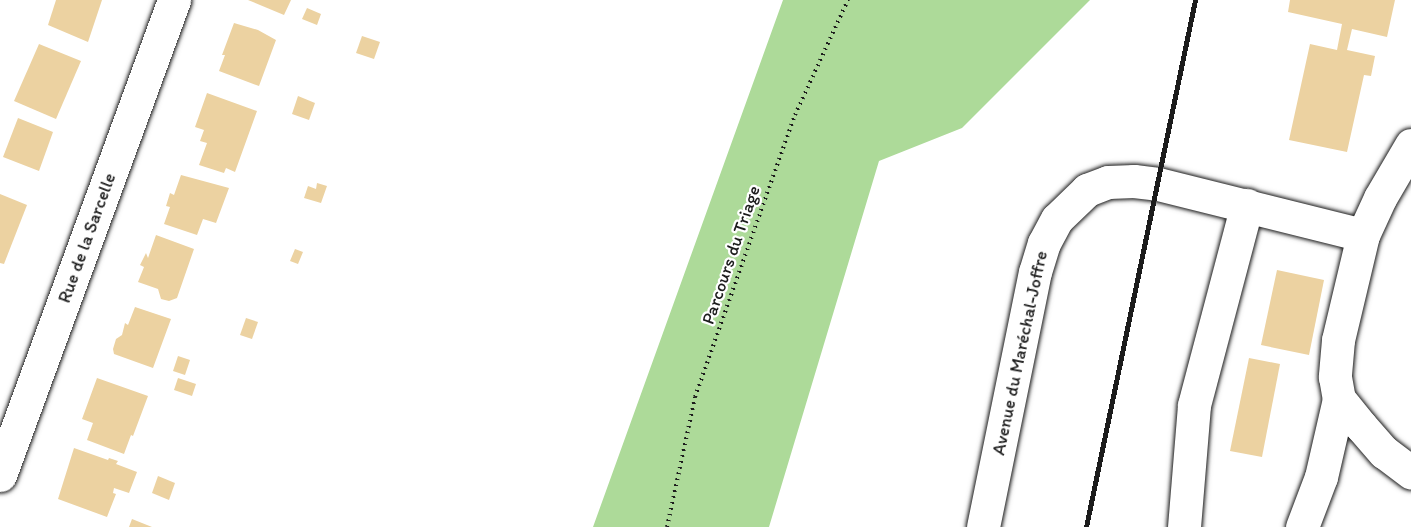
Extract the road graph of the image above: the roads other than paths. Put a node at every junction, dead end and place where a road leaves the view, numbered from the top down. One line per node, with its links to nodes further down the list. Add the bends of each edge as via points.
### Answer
1 (174, 0): 7 (street, Rue de la Sarcelle)
2 (1411, 145): 4 (street)
3 (1247, 205): 4 (street, Avenue du Maréchal-Joffre); 8 (street, Avenue du Maréchal-Joffre, via 1158,184 1108,182 1087,190 1057,219 1035,272); 9 (street, via 1194,405)
4 (1363, 236): 5 (street, via 1338,340 1335,377)
5 (1339, 399): 6 (street, via 1384,452); 10 (street, via 1321,477)
6 (1411, 472)
7 (0, 475)
8 (983, 527)
9 (1184, 527)
10 (1302, 527)

